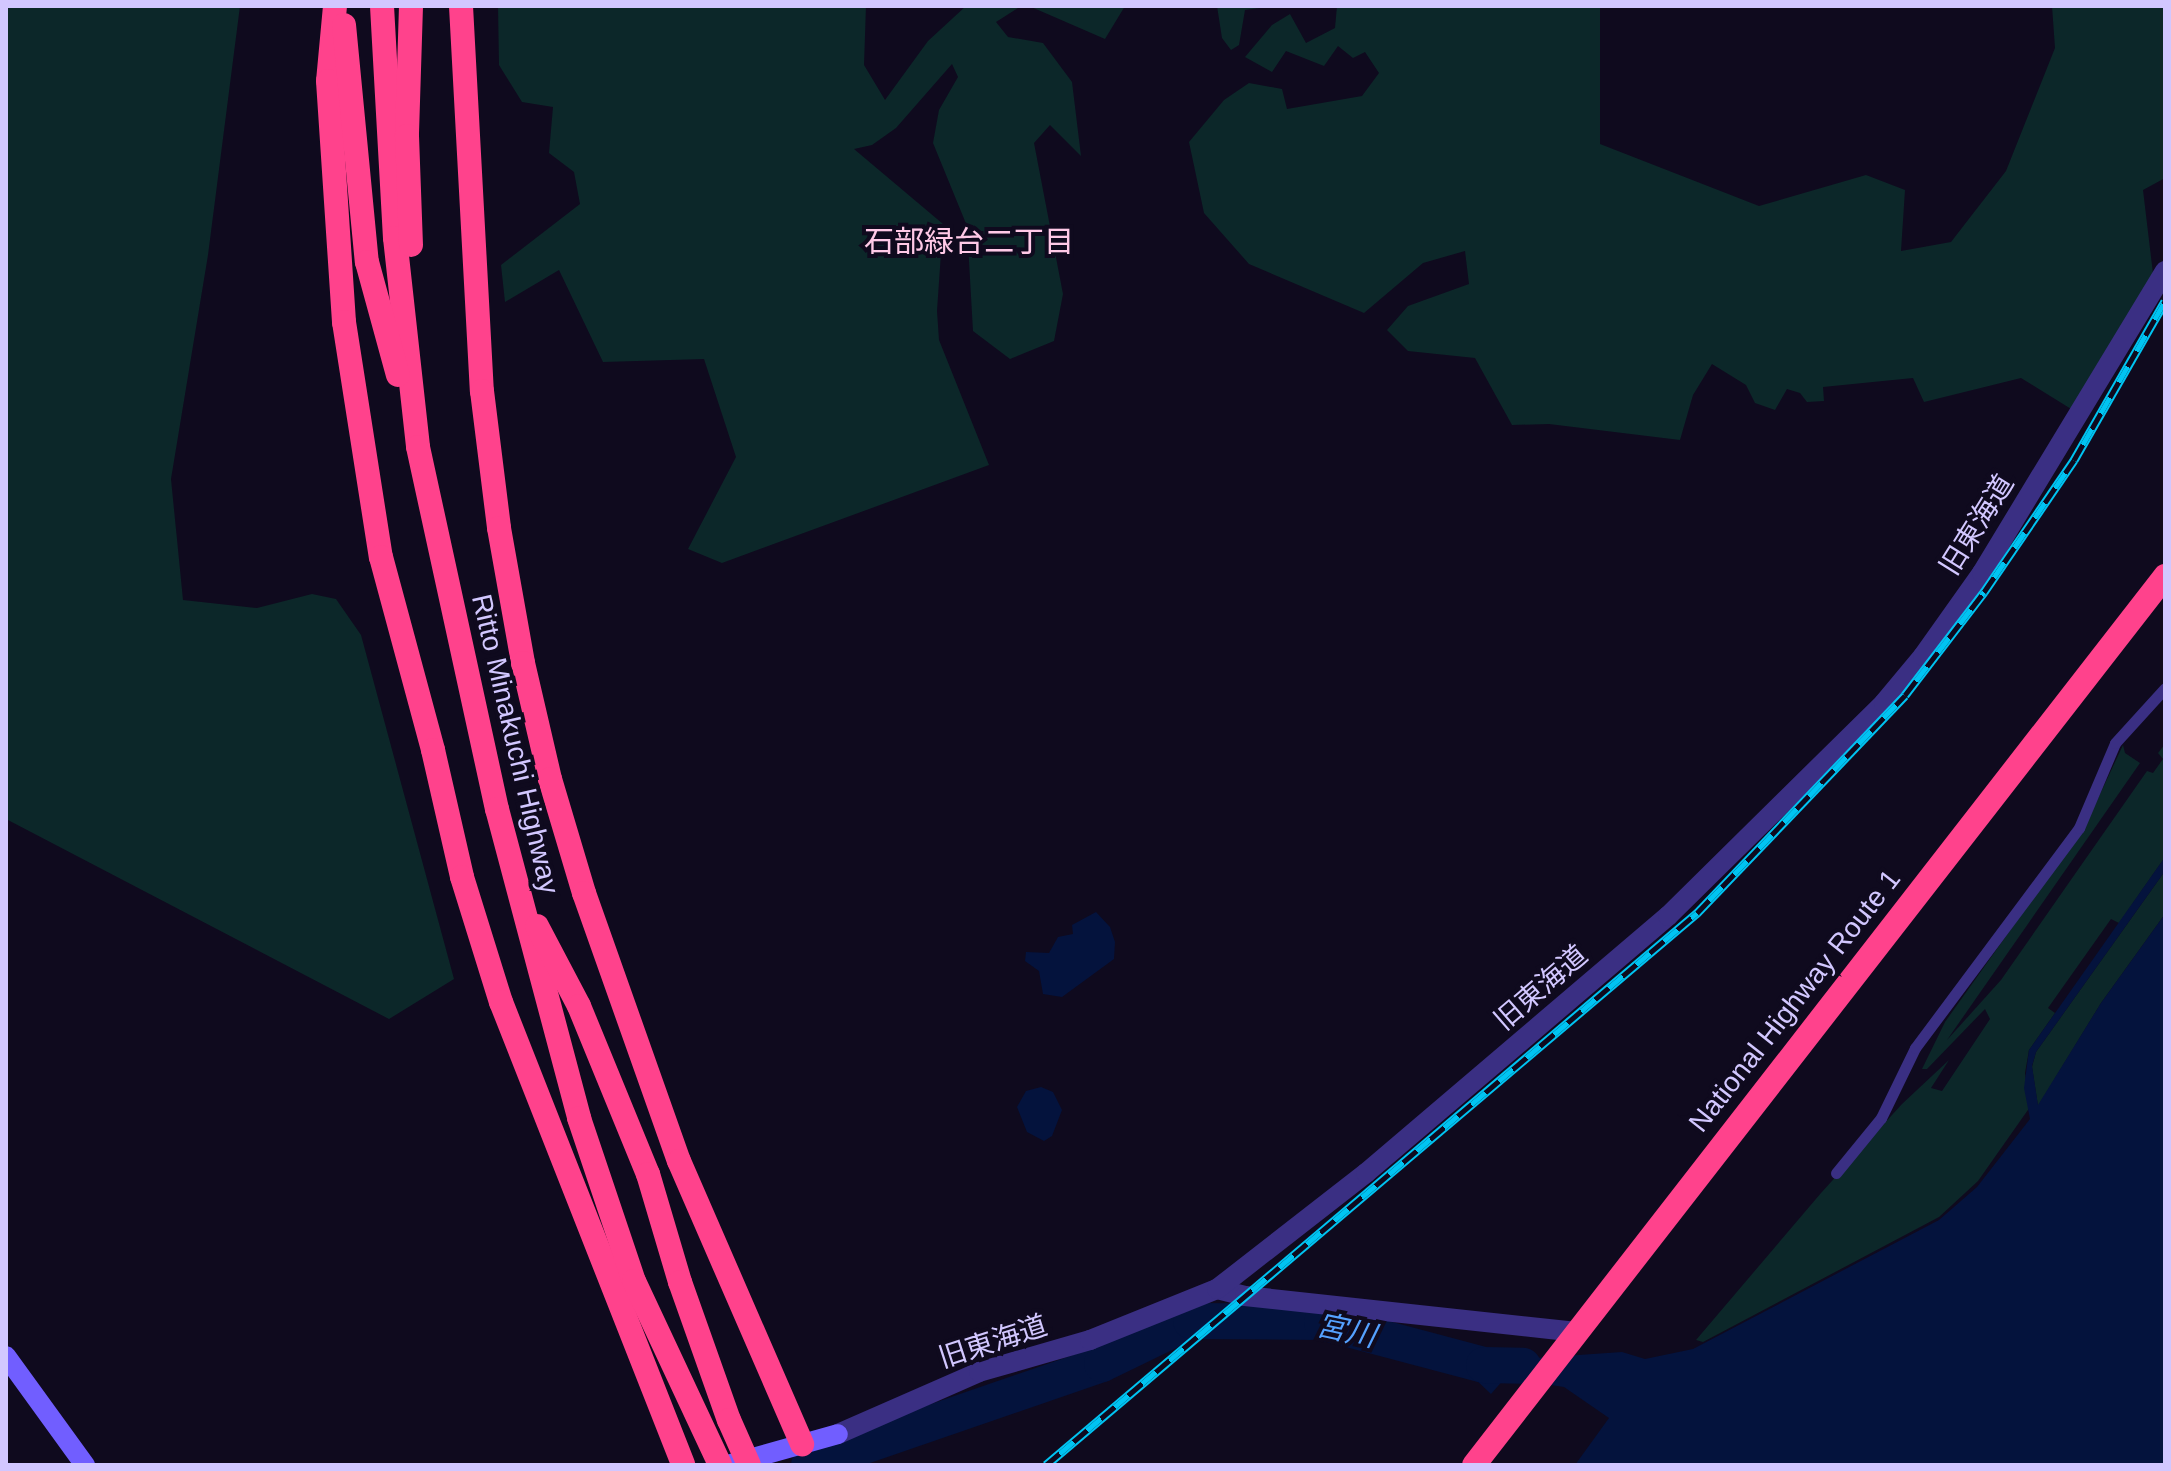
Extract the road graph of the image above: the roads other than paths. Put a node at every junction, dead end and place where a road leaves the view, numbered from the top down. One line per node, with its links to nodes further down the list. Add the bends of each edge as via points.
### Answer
1 (335, 6): 18 (highway, via 328,81 344,322 381,557 462,877 501,1002)
2 (342, 6): 7 (highway, via 367,262)
3 (382, 6): 7 (highway, Ritto Minakuchi Highway, via 395,238)
4 (411, 6): 7 (highway, via 407,136)
5 (461, 6): 16 (highway, via 482,391 499,528 550,779 584,893 679,1161)
6 (2165, 271): 13 (street, 旧東海道, via 1982,573 1884,703 1668,916 1354,1183)
7 (418, 447): 10 (highway, Ritto Minakuchi Highway)
8 (2165, 576): 14 (highway, National Highway Route 1)
9 (2165, 688): 11 (lane, via 2115,743 2079,828 1915,1048 1881,1118)
10 (517, 889): 12 (highway, Ritto Minakuchi Highway, via 579,1118); 22 (highway, bridge, via 579,1006 648,1174 680,1282)
11 (1836, 1173)
12 (634, 1281): 19 (highway); 20 (highway, Ritto Minakuchi Highway)
13 (1217, 1289): 14 (street); 16 (street, 旧東海道, via 1090,1340 979,1372 838,1434)
14 (1574, 1340): 23 (highway, National Highway Route 1)
15 (6, 1356): 17 (street)
16 (802, 1444): 21 (street, 旧東海道)
17 (85, 1465)
18 (683, 1465)
19 (696, 1465)
20 (720, 1465)
21 (728, 1465)
22 (749, 1465)
23 (1474, 1465)

